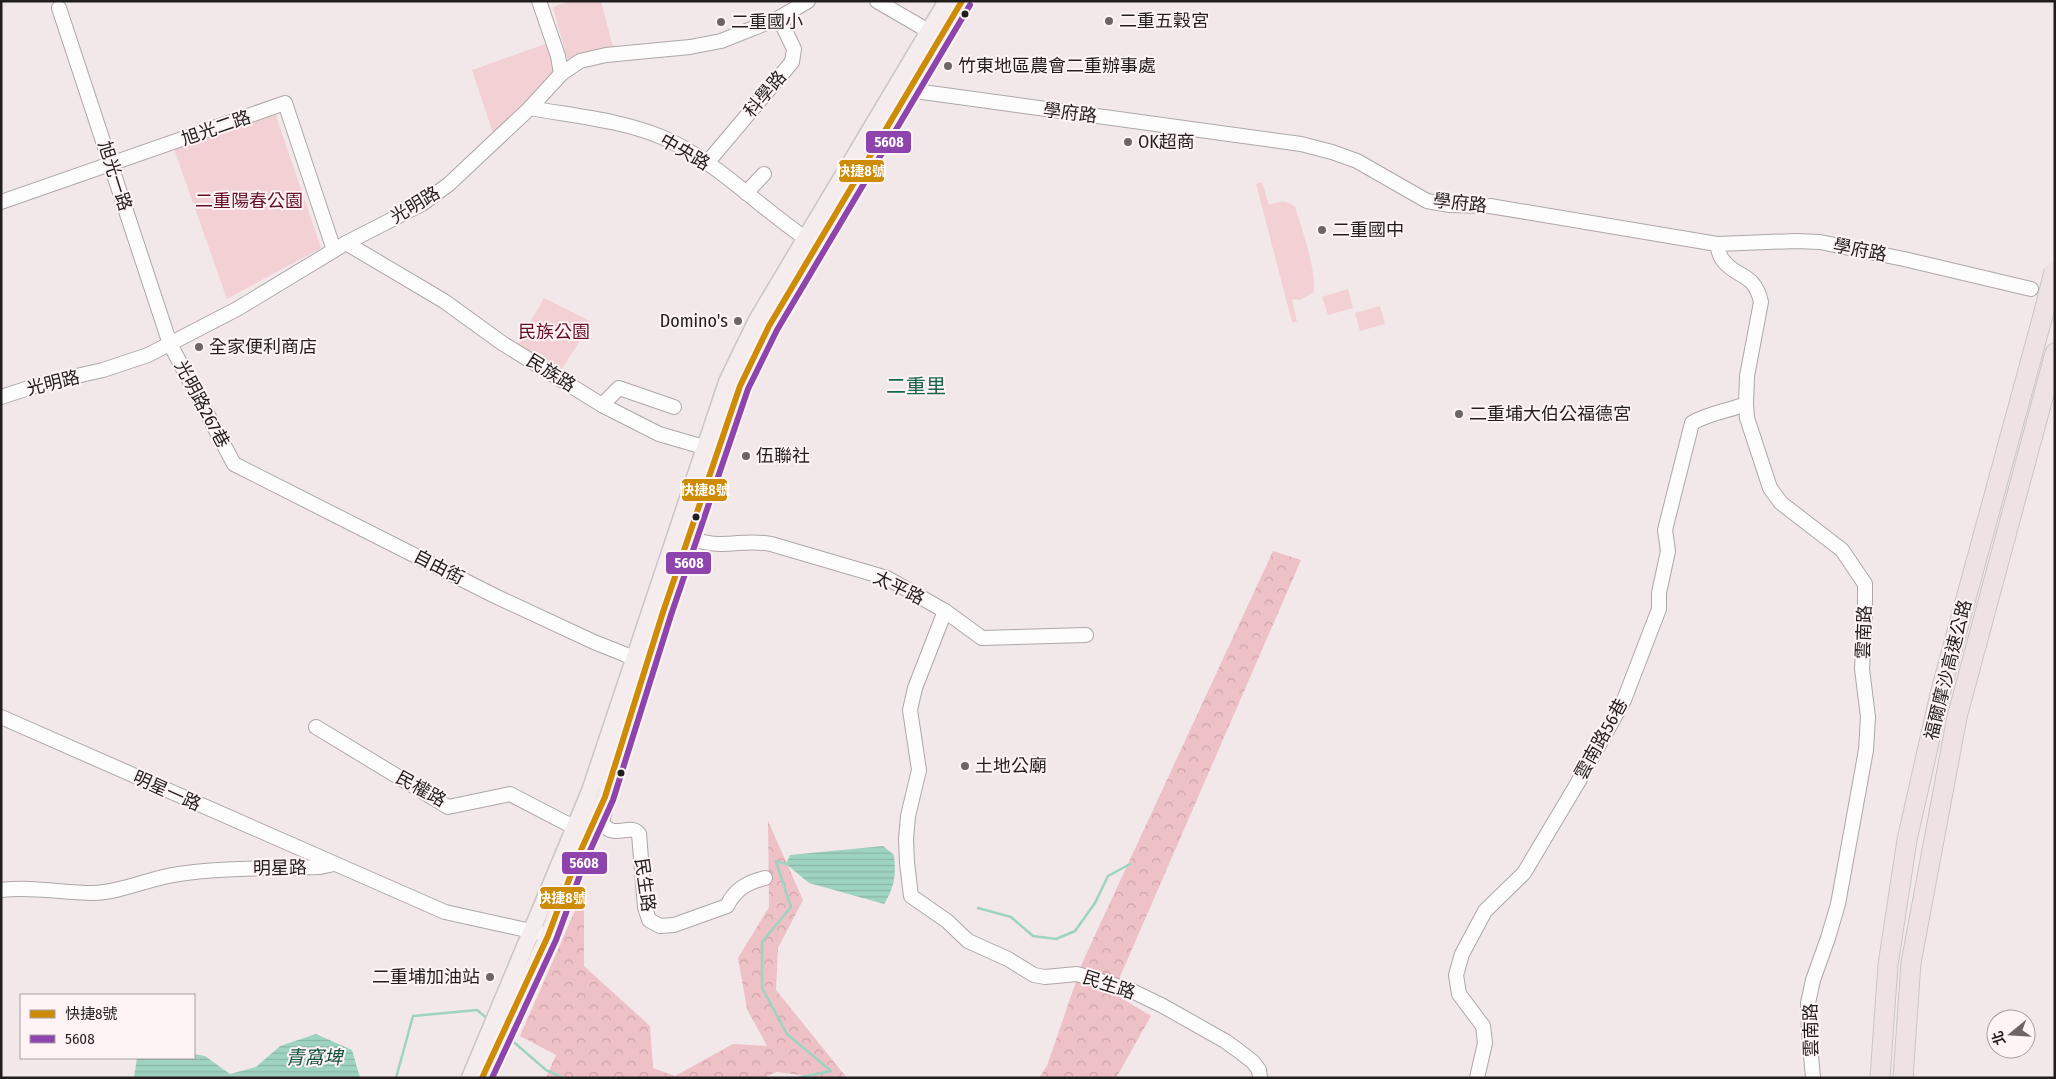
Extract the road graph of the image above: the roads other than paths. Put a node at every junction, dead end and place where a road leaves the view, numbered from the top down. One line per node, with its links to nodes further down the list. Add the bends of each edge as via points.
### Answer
1 (539, 1): 9 (street)
2 (808, 1): 7 (street, 光明路)
3 (877, 1): 8 (street)
4 (947, 1): 8 (main road)
5 (962, 1): 8 (main road)
6 (60, 8): 13 (street, 旭光一路)
7 (779, 18): 9 (street, 光明路, via 722,41 606,54 580,61); 12 (street, 科學路, via 794,49 792,62)
8 (934, 34): 10 (main road)
9 (561, 74): 11 (street, 光明路)
10 (903, 87): 17 (main road); 18 (street, 學府路, via 1301,144 1357,161 1427,201 1439,204 1490,206)
11 (530, 108): 12 (street, 中央路, via 637,128 666,138); 19 (street, 光明路, via 449,184 422,204)
12 (707, 163): 15 (street, 中央路)
13 (111, 164): 16 (street, 旭光二路); 19 (street, 旭光二路, via 286,103); 22 (street, 旭光一路)
14 (764, 174): 15 (street)
15 (746, 193): 17 (street, 中央路)
16 (1, 202)
17 (811, 242): 28 (main road, via 757,320 727,382)
18 (1716, 244): 21 (street, 學府路, via 1820,242); 26 (street, 雲南路, via 1722,259 1754,283 1762,302 1747,376)
19 (340, 246): 22 (street, 光明路, via 237,309); 25 (street, 民族路, via 444,301 502,343)
20 (2054, 270): 48 (highway, 福爾摩沙高速公路, bridge, via 1943,685 1908,840 1888,965)
21 (2031, 289)
22 (170, 344): 24 (street, 光明路, via 103,370); 29 (street, 光明路267巷)
23 (2055, 353): 49 (highway, 福爾摩沙高速公路, via 1957,717 1911,962)
24 (1, 397)
25 (602, 404): 27 (street, via 619,388); 28 (street, 民族路, via 659,434)
26 (1746, 404): 46 (street, 雲南路56巷, via 1705,416 1692,424 1665,530 1668,551 1658,609 1624,700 1524,873 1485,911 1462,954 1456,975 1460,994 1483,1026 1485,1043); 47 (street, 雲南路, via 1770,488 1781,503 1842,550 1864,584 1866,610 1862,669 1868,718 1866,750 1838,904 1812,980 1808,1003)
27 (674, 407)
28 (711, 448): 30 (main road)
29 (234, 464): 33 (street, 自由街, via 495,596)
30 (683, 536): 31 (street, 太平路, via 703,543 756,541 771,544 887,578); 33 (main road)
31 (945, 611): 32 (street, 太平路, via 982,638); 45 (street, 民生路, via 915,688 910,710 919,770 906,839 911,896 948,921 968,941 1034,975 1077,974 1130,990 1163,1006 1225,1041 1253,1062)
32 (1086, 635)
33 (641, 661): 36 (main road)
34 (1, 718): 38 (street, 明星一路)
35 (316, 727): 37 (street, 民權路, via 448,807 510,794)
36 (598, 794): 37 (main road); 39 (street, 民生路, via 606,802 602,822 605,827 622,832 632,829 639,834 645,907 649,920 660,926 674,925 728,906 731,898 749,882)
37 (582, 832): 41 (main road); 42 (main road, via 576,861)
38 (334, 864): 40 (street, 明星路, via 320,868 204,870 175,874 120,890 92,893 24,887); 41 (street, via 445,912)
39 (765, 878)
40 (1, 890)
41 (532, 930): 42 (street); 43 (main road)
42 (548, 936): 44 (main road)
43 (470, 1078)
44 (482, 1078)
45 (1260, 1078)
46 (1476, 1078)
47 (1813, 1078)
48 (1880, 1078)
49 (1903, 1078)

